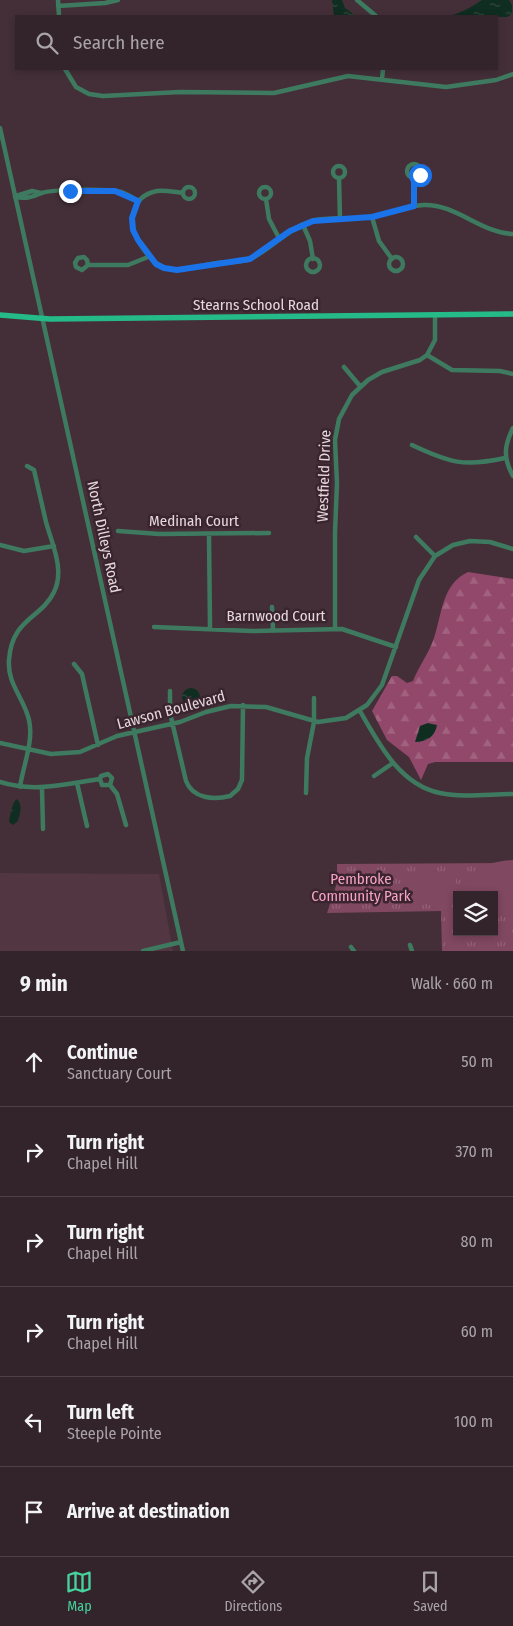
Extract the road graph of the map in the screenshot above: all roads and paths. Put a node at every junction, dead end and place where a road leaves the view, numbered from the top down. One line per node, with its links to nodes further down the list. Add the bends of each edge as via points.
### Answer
1 (118, 0): 3 (street)
2 (357, 0): 4 (street)
3 (58, 3)
4 (375, 15)
5 (66, 70): 8 (street, via 76,87 89,94 103,96 179,92 269,93 348,76)
6 (383, 70): 8 (street)
7 (513, 74): 8 (street, via 496,80 446,87)
8 (382, 79)
9 (0, 128): 13 (street, North Dilleys Road)
10 (339, 178): 18 (street)
11 (414, 178): 16 (street)
12 (183, 193): 15 (street, via 156,192)
13 (16, 197): 15 (street, via 32,191 108,190); 29 (street, North Dilleys Road)
14 (266, 199): 21 (street, via 269,219)
15 (138, 201): 22 (street, via 132,226)
16 (414, 206): 17 (street); 20 (street, via 440,207 496,231)
17 (372, 217): 18 (street); 24 (street, via 379,241)
18 (340, 219): 19 (street)
19 (303, 224): 21 (street); 23 (street)
20 (513, 234)
21 (279, 238): 22 (street, via 250,259 182,270 164,268)
22 (148, 257): 25 (street, via 128,265)
23 (313, 258)
24 (392, 259)
25 (88, 265)
26 (513, 314): 28 (main road, Stearns School Road)
27 (0, 315): 29 (main road, Stearns School Road)
28 (435, 316): 29 (main road, Stearns School Road); 30 (street, via 435,340)
29 (43, 319): 60 (street, North Dilleys Road)
30 (427, 355): 32 (street, via 452,370); 33 (street, Westfield Drive, via 382,372)
31 (344, 367): 33 (street)
32 (513, 374)
33 (360, 386): 50 (street, Westfield Drive, via 342,412 335,440 338,483)
34 (513, 428): 36 (street, via 505,446)
35 (412, 445): 36 (street, via 461,464)
36 (506, 458): 38 (street)
37 (27, 466): 44 (street, via 34,470)
38 (513, 476)
39 (118, 531): 40 (street, Medinah Court)
40 (209, 534): 41 (street, Medinah Court); 49 (street)
41 (269, 534)
42 (416, 537): 46 (street)
43 (0, 545): 44 (street, via 24,551)
44 (54, 546): 63 (street, via 57,586 46,603 21,626 9,659 14,687 29,718)
45 (513, 549): 46 (street, Lawson Boulevard, via 490,542 470,541 453,545)
46 (435, 556): 52 (street, Lawson Boulevard, via 419,580)
47 (272, 606): 51 (street)
48 (154, 627): 49 (street, Barnwood Court)
49 (210, 628): 51 (street, Barnwood Court)
50 (335, 628): 51 (street, Barnwood Court); 52 (street, Barnwood Court)
51 (273, 629)
52 (396, 647): 57 (street, Lawson Boulevard, via 382,685)
53 (74, 664): 62 (street, via 82,674)
54 (170, 691): 59 (street)
55 (314, 698): 58 (street)
56 (243, 705): 58 (street, Lawson Boulevard, via 266,707); 59 (street, Lawson Boulevard, via 212,710); 59 (street, via 241,783 226,797 200,796 190,790)
57 (360, 711): 58 (street, Lawson Boulevard, via 338,720); 64 (street)
58 (314, 722): 72 (street, via 306,758)
59 (172, 724): 60 (street, Lawson Boulevard)
60 (134, 732): 62 (street, Lawson Boulevard); 77 (street, North Dilleys Road)
61 (0, 743): 63 (street, Lawson Boulevard)
62 (98, 745): 63 (street, Lawson Boulevard, via 71,754)
63 (27, 749): 70 (street)
64 (393, 763): 65 (street); 73 (street, via 409,780 436,792 451,795)
65 (374, 776)
66 (100, 779): 68 (street); 69 (street, via 102,785); 69 (street, via 109,774 112,778)
67 (0, 782): 70 (street)
68 (77, 783): 71 (street); 75 (street)
69 (110, 785): 74 (street, via 118,794)
70 (20, 787): 71 (street)
71 (42, 788): 76 (street)
72 (306, 793)
73 (513, 794)
74 (126, 825)
75 (87, 826)
76 (43, 829)
77 (181, 942): 79 (street); 80 (street, North Dilleys Road)
78 (410, 945): 81 (street)
79 (143, 951)
80 (183, 951)
81 (412, 951)

